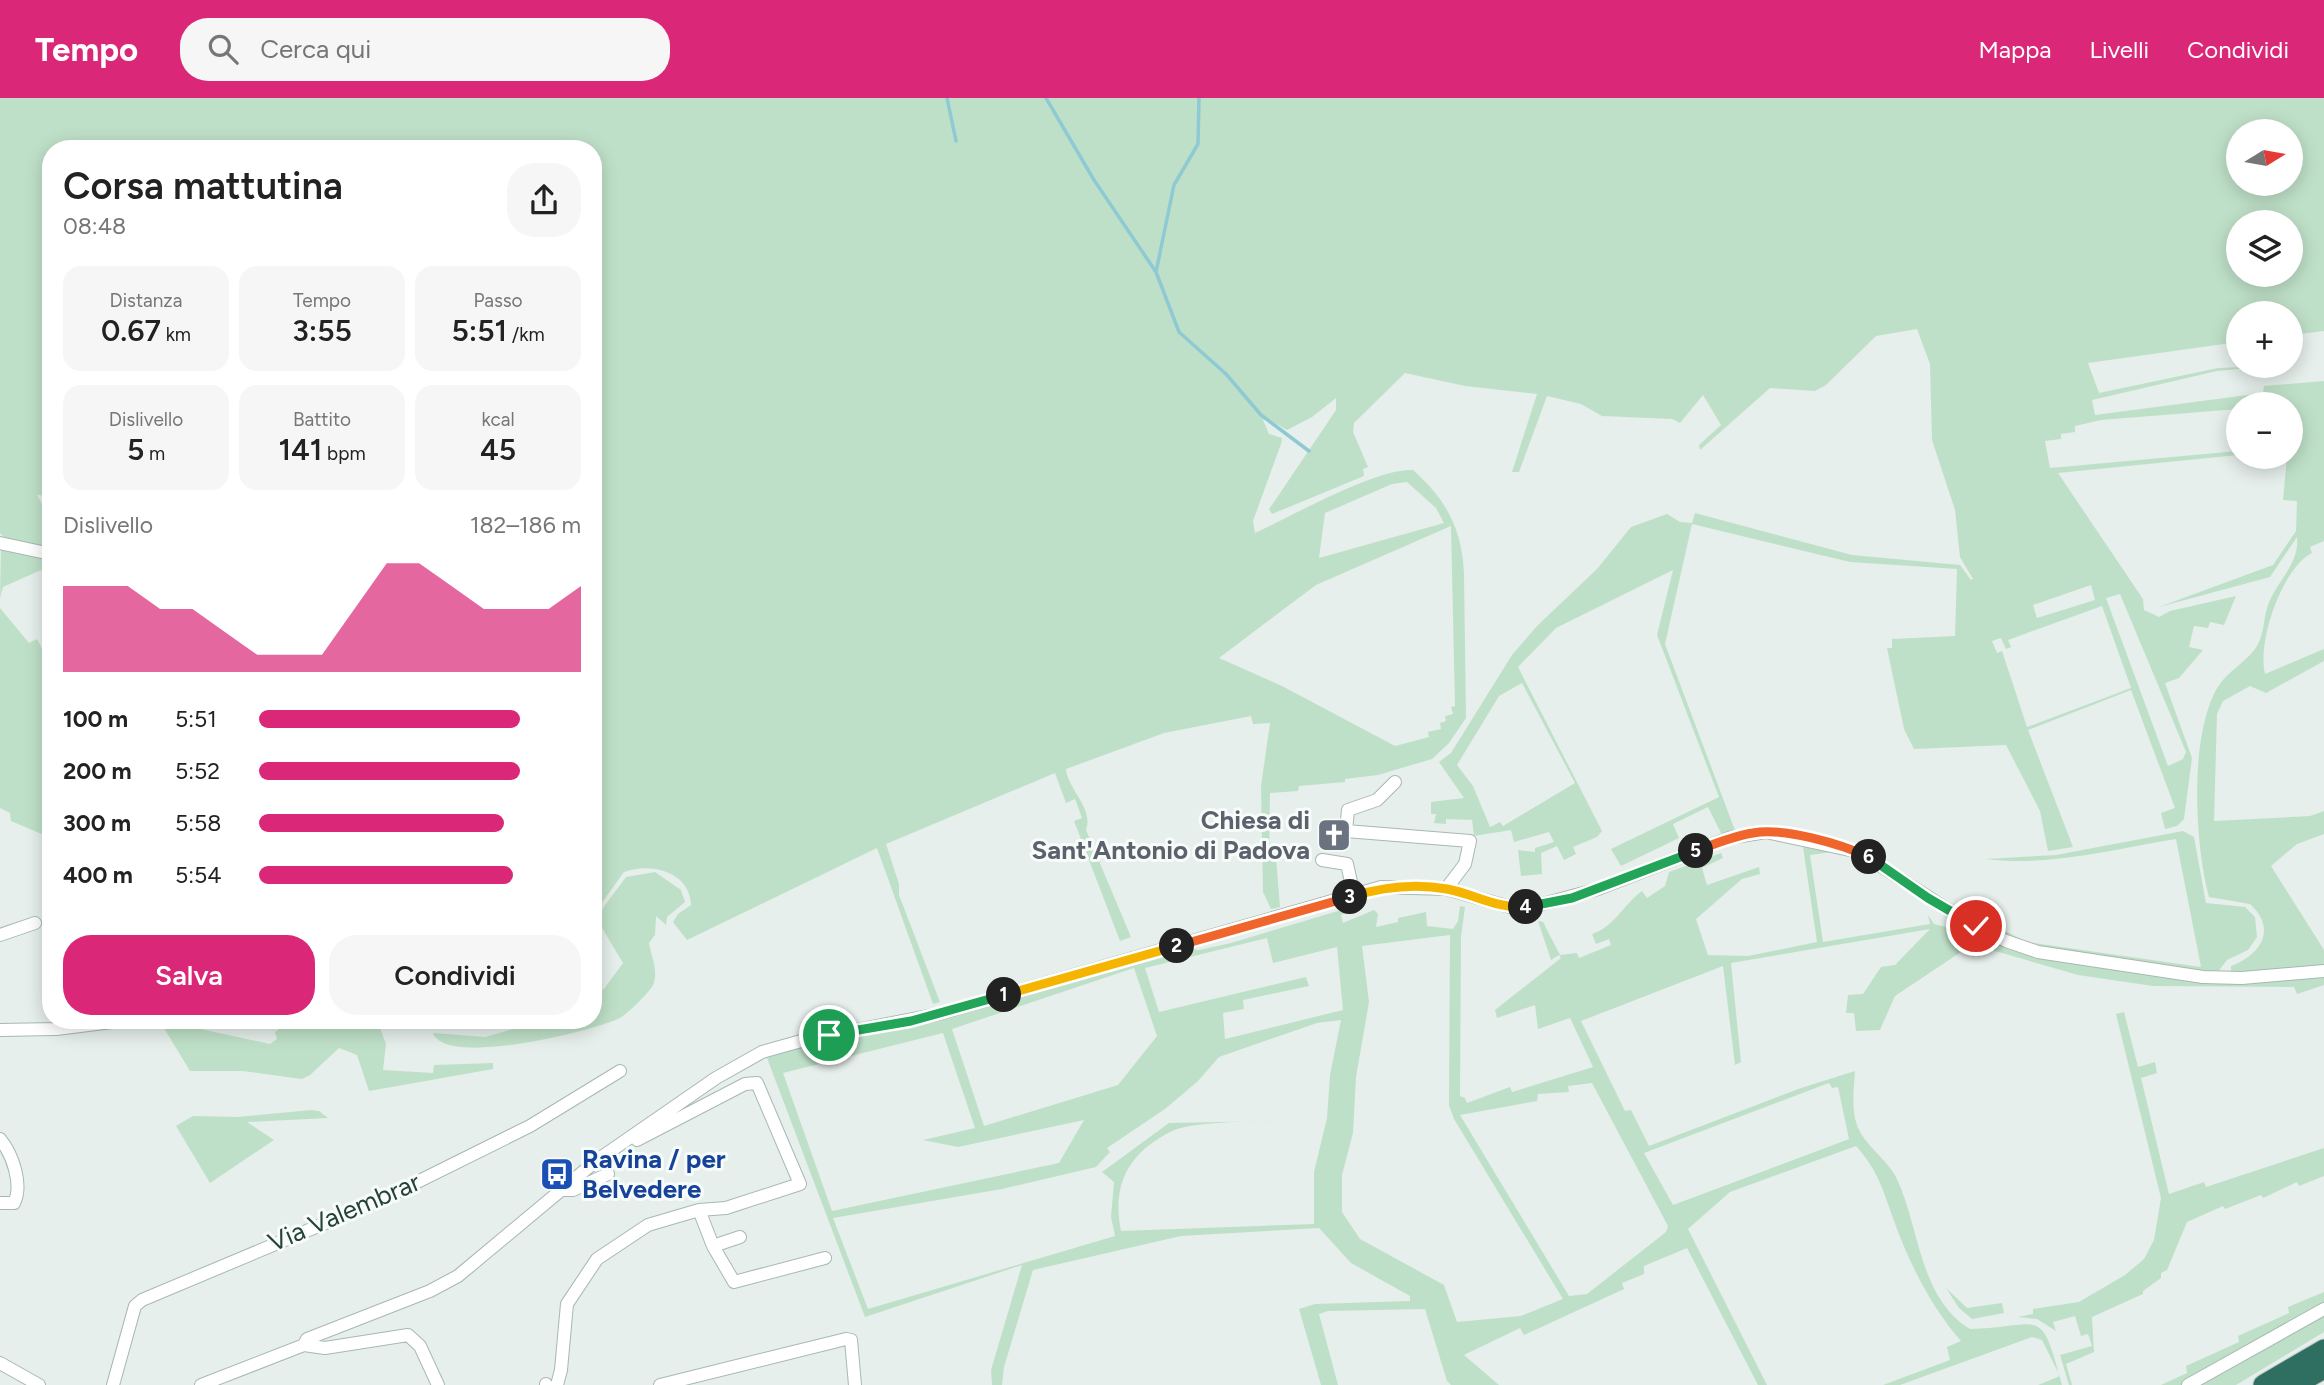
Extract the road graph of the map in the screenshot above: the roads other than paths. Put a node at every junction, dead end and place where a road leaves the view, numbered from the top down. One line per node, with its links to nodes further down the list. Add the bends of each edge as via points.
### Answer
1 (0, 543): 2 (street)
2 (42, 552)
3 (1395, 782): 5 (street, via 1375,801 1348,810 1346,831 1470,841 1465,864)
4 (1322, 860): 6 (street, via 1347,863)
5 (1446, 889): 6 (street, via 1381,887); 9 (street, via 1510,907 1544,904 1598,889 1730,838 1766,832 1859,852 1949,911 2038,952 2203,977)
6 (1354, 895): 14 (street, via 911,1021 771,1049 716,1078)
7 (35, 923): 8 (street)
8 (0, 935)
9 (2324, 971)
10 (55, 1029): 11 (street)
11 (0, 1030)
12 (621, 1071): 29 (street, Via Valembrar, via 530,1126 385,1198 142,1300 135,1306)
13 (0, 1139): 17 (street, via 19,1193 13,1203)
14 (596, 1161): 16 (street); 18 (street, via 745,1084 757,1083 800,1184 726,1208)
15 (608, 1174): 16 (street, via 573,1190)
16 (558, 1190): 23 (street, via 458,1276 307,1339)
17 (0, 1203)
18 (699, 1210): 20 (street); 27 (street, via 648,1225 597,1259 567,1304)
19 (740, 1237): 20 (street)
20 (713, 1246): 21 (street, via 734,1282)
21 (825, 1258)
22 (2324, 1308): 34 (street)
23 (304, 1345): 30 (street); 31 (street, via 325,1348 408,1335 420,1346)
24 (2324, 1350): 35 (highway)
25 (0, 1363): 28 (street)
26 (2324, 1368): 36 (highway)
27 (558, 1381)
28 (39, 1385)
29 (113, 1385)
30 (201, 1385)
31 (438, 1385)
32 (660, 1385): 33 (street, via 846,1339 851,1340)
33 (855, 1385)
34 (2188, 1385)
35 (2264, 1385)
36 (2294, 1385)

